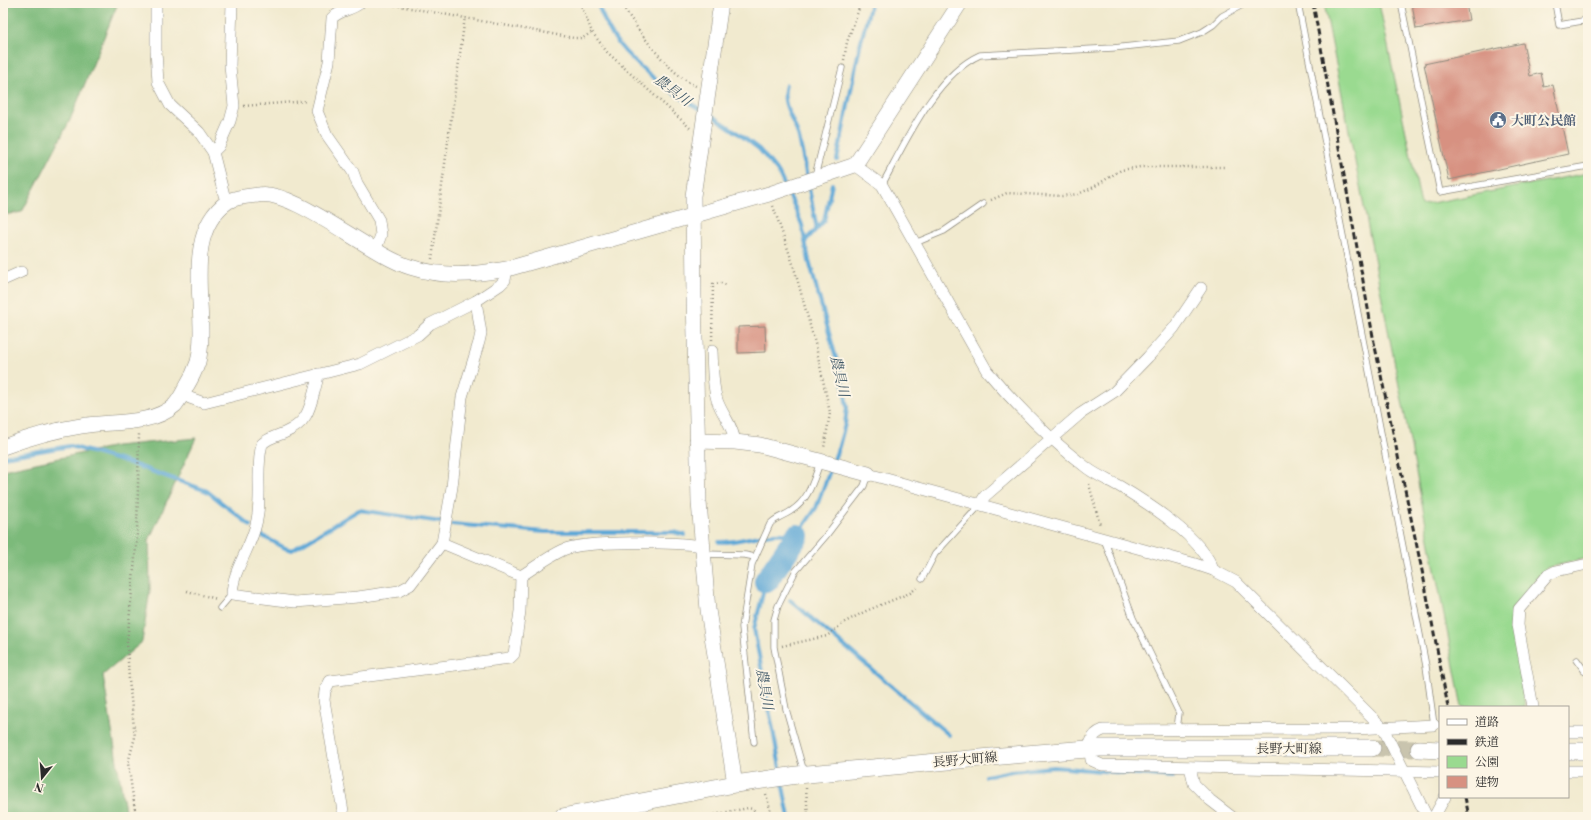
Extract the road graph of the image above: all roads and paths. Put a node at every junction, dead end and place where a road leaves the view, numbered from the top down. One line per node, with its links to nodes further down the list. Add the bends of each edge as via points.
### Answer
1 (156, 3): 22 (street, via 158,82 170,106 199,132)
2 (232, 3): 20 (street, via 230,66)
3 (360, 3): 19 (street, via 336,13 332,18 329,62)
4 (383, 3): 14 (path)
5 (580, 3): 16 (path)
6 (621, 3): 18 (path, via 637,29 659,54 687,82)
7 (721, 3): 18 (street)
8 (861, 3): 17 (path, via 847,42)
9 (960, 3): 23 (street)
10 (1246, 3): 27 (lane, via 1222,16 1213,26 1179,41 1113,48 980,55 968,60 926,104)
11 (1298, 3): 68 (lane, via 1426,666)
12 (1401, 3): 24 (lane, via 1440,192)
13 (1555, 3): 15 (lane, via 1559,25)
14 (465, 17): 16 (path, via 574,38 583,38); 35 (path)
15 (1588, 20)
16 (592, 32): 21 (path, via 607,52 687,127)
17 (842, 68): 26 (lane)
18 (707, 95): 21 (street)
19 (320, 100): 20 (path); 33 (street, via 317,111 327,136 353,172 379,220 381,235)
20 (234, 106): 22 (street, via 219,146)
21 (702, 130): 31 (street)
22 (213, 152): 29 (street, via 224,195)
23 (855, 165): 26 (street); 27 (street)
24 (1588, 166)
25 (1224, 167): 30 (path, via 1140,167 1121,170 1078,194 1062,196 1007,193)
26 (814, 179): 28 (street)
27 (882, 185): 32 (street)
28 (773, 193): 31 (street); 49 (path, via 816,347 830,413)
29 (229, 201): 33 (street, via 260,194 278,196 295,202); 43 (street, via 214,214 206,229 200,264 198,361)
30 (983, 204): 32 (lane, via 944,231)
31 (693, 216): 34 (street); 46 (street)
32 (915, 243): 45 (street, via 987,370 1020,408)
33 (375, 251): 35 (street, via 411,268)
34 (507, 269): 35 (street, via 454,276); 40 (street, via 505,280 500,286)
35 (430, 271)
36 (21, 272): 37 (street)
37 (3, 280)
38 (728, 286): 41 (path, via 721,283 713,284)
39 (1201, 288): 45 (street, via 1174,328 1114,392 1080,414)
40 (476, 301): 42 (street, via 430,324 418,335 378,356 360,364); 54 (street, via 480,342 462,397 452,487)
41 (712, 351): 47 (street, via 714,390 721,412 734,431)
42 (318, 374): 43 (street, via 204,403); 62 (street, via 305,419 297,427 262,444 257,524)
43 (183, 393): 44 (street, via 175,404 164,412)
44 (139, 420): 48 (street, via 80,426); 89 (path, via 137,537 127,643 135,737 128,763)
45 (1053, 439): 50 (street); 52 (street, via 985,496)
46 (697, 441): 47 (street); 55 (street)
47 (735, 442): 49 (street, via 772,447)
48 (3, 447)
49 (824, 462): 51 (street); 56 (lane, via 808,494 792,511 770,524)
50 (1088, 469): 53 (path); 58 (street, via 1143,501 1187,535 1204,552)
51 (864, 473): 52 (street); 64 (lane, via 864,486 795,572 786,589 774,620)
52 (980, 504): 53 (street); 60 (lane, via 935,554)
53 (1104, 540): 58 (street); 69 (lane, via 1132,618 1179,713)
54 (442, 543): 59 (street); 62 (street, via 410,585 399,590 358,597 294,602)
55 (703, 550): 56 (lane); 59 (street, via 682,543 589,545 564,550); 87 (street, via 708,610)
56 (755, 558): 73 (lane, via 742,627)
57 (1588, 564): 67 (street, via 1548,575 1519,609 1518,624)
58 (1213, 570): 70 (street, via 1236,582)
59 (521, 576): 90 (street, via 522,593 516,650 510,658 330,682 325,690 324,700)
60 (922, 579): 64 (path, via 915,590 849,620 827,636 808,642)
61 (187, 591): 62 (path)
62 (228, 598): 63 (lane)
63 (220, 608)
64 (774, 647): 85 (lane, via 786,709 801,756)
65 (1577, 660): 66 (lane)
66 (1588, 673)
67 (1532, 706)
68 (1434, 726): 70 (street)
69 (1177, 728): 70 (street); 75 (street, via 1103,730 1096,732)
70 (1383, 728): 81 (street)
71 (1569, 732): 72 (street)
72 (1588, 732)
73 (754, 742)
74 (1372, 748): 75 (main road, 長野大町線)
75 (1089, 749): 80 (street, via 1091,760 1102,765); 85 (main road, 長野大町線)
76 (1419, 749): 77 (main road)
77 (1439, 750)
78 (1569, 751): 79 (main road)
79 (1588, 751)
80 (1190, 767): 81 (street); 96 (street, via 1194,784)
81 (1405, 771): 84 (street); 97 (street)
82 (1569, 771): 83 (street)
83 (1588, 771)
84 (1439, 772)
85 (801, 774): 86 (main road, 長野大町線); 95 (path)
86 (767, 779): 87 (main road, 長野大町線); 94 (path)
87 (735, 784): 91 (main road, 長野大町線)
88 (1444, 798): 98 (street)
89 (136, 817)
90 (344, 817)
91 (562, 817)
92 (703, 817): 93 (path, via 748,808 753,809)
93 (759, 817)
94 (772, 817)
95 (808, 817)
96 (1232, 817)
97 (1427, 817)
98 (1434, 817)

